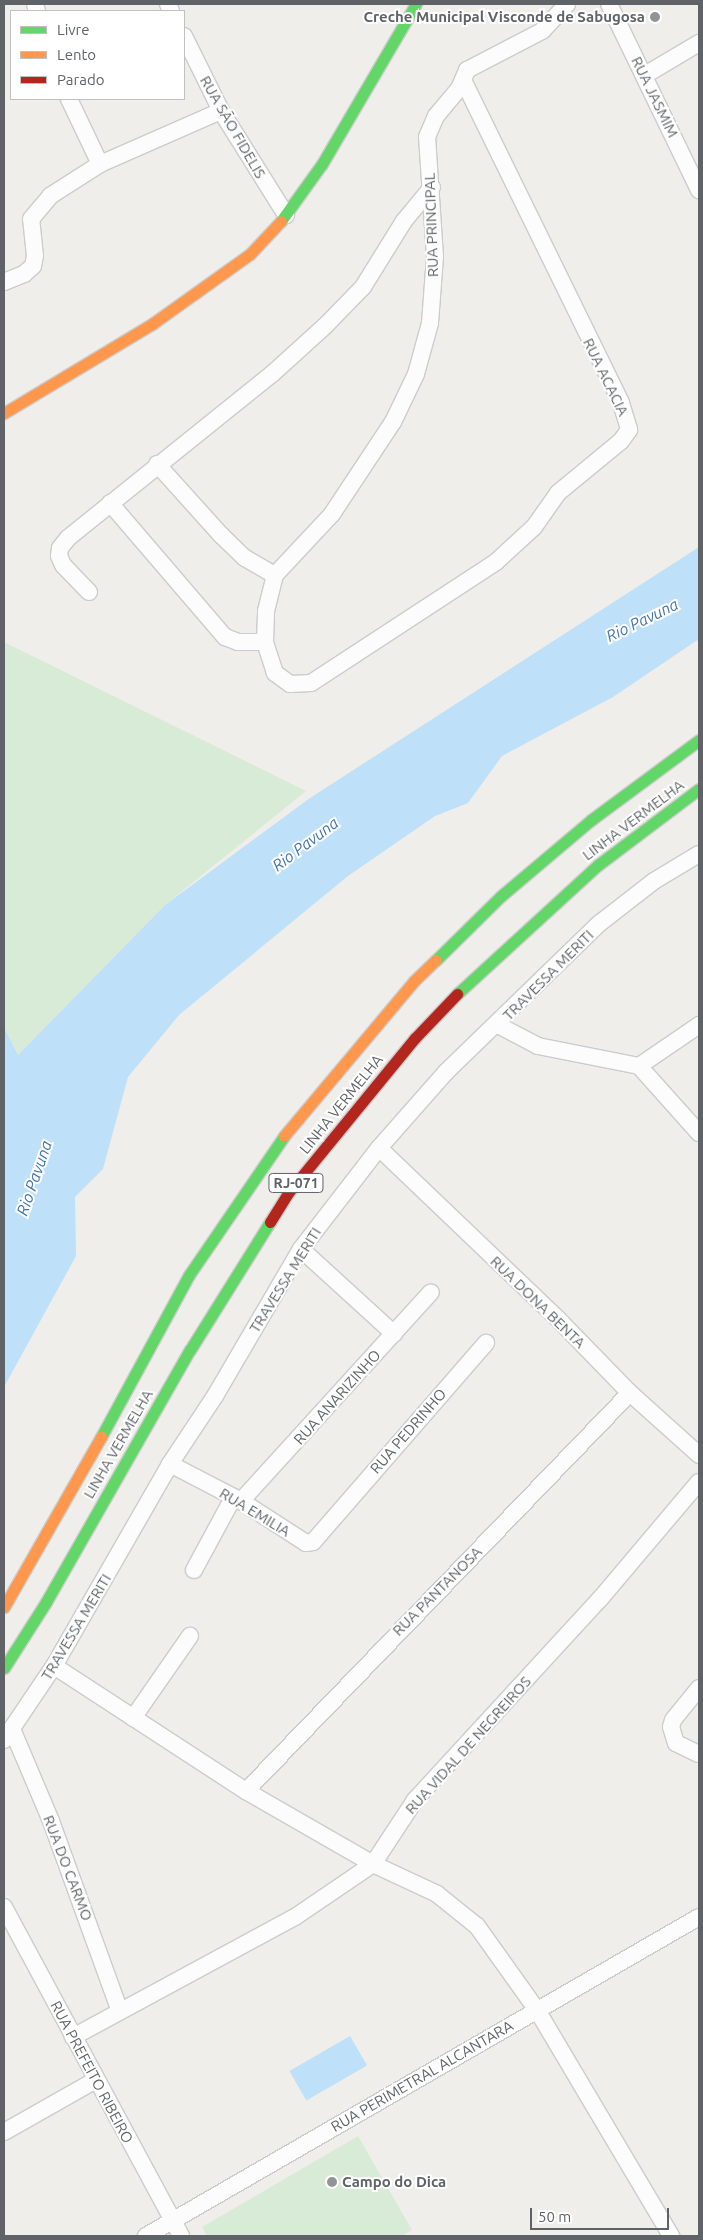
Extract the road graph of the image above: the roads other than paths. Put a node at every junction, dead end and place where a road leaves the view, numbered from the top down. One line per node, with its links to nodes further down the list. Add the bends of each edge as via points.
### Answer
1 (416, 4): 13 (main road, via 322,164)
2 (567, 4): 7 (street, RUA PRINCIPAL, via 542,31 474,64 467,70)
3 (609, 4): 6 (street, RUA JASMIM)
4 (185, 38): 9 (street, RUA SÃO FIDELIS)
5 (699, 44): 6 (street)
6 (645, 75): 12 (street, RUA JASMIM)
7 (464, 82): 11 (street, RUA PRINCIPAL, via 436,116 427,137); 21 (street, RUA ACACIA, via 621,403 629,430 621,441 570,481 517,545 496,562 311,683 290,684)
8 (69, 100): 10 (street)
9 (221, 111): 10 (street); 13 (street, RUA SÃO FIDELIS)
10 (100, 164): 14 (street, via 39,206 31,219 33,266 24,274)
11 (432, 188): 16 (street, via 404,221 363,287 326,325 230,409); 18 (street, RUA PRINCIPAL, via 435,257 430,323 416,374 394,422 332,514)
12 (699, 190)
13 (286, 215): 15 (main road, via 250,254 202,291)
14 (4, 282)
15 (4, 413)
16 (157, 464): 17 (street); 18 (street, via 233,547)
17 (110, 503): 19 (street, via 60,548 63,565); 20 (street, via 225,637 238,642)
18 (275, 575): 20 (street, RUA PRINCIPAL, via 266,611)
19 (89, 592)
20 (265, 642): 21 (street, RUA PRINCIPAL)
21 (276, 673)
22 (699, 740): 41 (main road, LINHA VERMELHA / RJ-071, via 591,820 501,896 414,981 297,1117 189,1275 66,1501)
23 (699, 789): 44 (main road, LINHA VERMELHA / RJ-071, via 598,865 459,992 415,1038 288,1193 190,1350 46,1602)
24 (699, 854): 25 (street, TRAVESSA MERITI, via 654,881 600,924)
25 (498, 1025): 27 (street, via 538,1046); 29 (street, TRAVESSA MERITI, via 446,1072)
26 (699, 1025): 27 (street)
27 (639, 1066): 28 (street)
28 (699, 1133)
29 (379, 1148): 30 (street, TRAVESSA MERITI); 34 (street, RUA DONA BENTA)
30 (301, 1249): 32 (street); 36 (street, TRAVESSA MERITI, via 215,1396)
31 (431, 1292): 32 (street, RUA ANARIZINHO)
32 (394, 1334): 38 (street, RUA ANARIZINHO)
33 (486, 1343): 39 (street, RUA PEDRINHO, via 373,1469)
34 (630, 1393): 35 (street, RUA DONA BENTA); 49 (street, RUA PANTANOSA)
35 (699, 1455)
36 (170, 1464): 38 (street, RUA EMILIA); 43 (street, TRAVESSA MERITI)
37 (699, 1482): 50 (street, RUA VIDAL DE NEGREIROS, via 600,1599 415,1800)
38 (237, 1500): 39 (street, RUA EMILIA, via 306,1543 318,1540); 40 (street, RUA ANARIZINHO)
39 (333, 1521)
40 (194, 1570)
41 (4, 1607)
42 (190, 1636): 46 (street)
43 (54, 1666): 46 (street); 47 (street, TRAVESSA MERITI)
44 (4, 1668)
45 (699, 1688): 48 (street, via 671,1727 676,1743)
46 (133, 1718): 49 (street)
47 (8, 1735): 53 (street, RUA DO CARMO, via 51,1820)
48 (699, 1754)
49 (246, 1791): 50 (street)
50 (373, 1864): 53 (street, RUA VIDAL DE NEGREIROS, via 287,1922); 54 (street, via 437,1894 459,1910 494,1946)
51 (4, 1907): 55 (street, RUA PREFEITO RIBEIRO)
52 (699, 1917): 54 (street, RUA PERIMETRAL ALCANTARA)
53 (119, 2010): 55 (street, RUA VIDAL DE NEGREIROS)
54 (537, 2010): 58 (street, RUA PERIMETRAL ALCANTARA); 59 (street)
55 (72, 2037): 56 (street, RUA PREFEITO RIBEIRO)
56 (96, 2080): 57 (street); 58 (street, RUA PREFEITO RIBEIRO)
57 (4, 2132)
58 (172, 2221): 60 (street, RUA PERIMETRAL ALCANTARA); 61 (street, RUA PREFEITO RIBEIRO)
59 (665, 2234)
60 (146, 2236)
61 (182, 2236)

